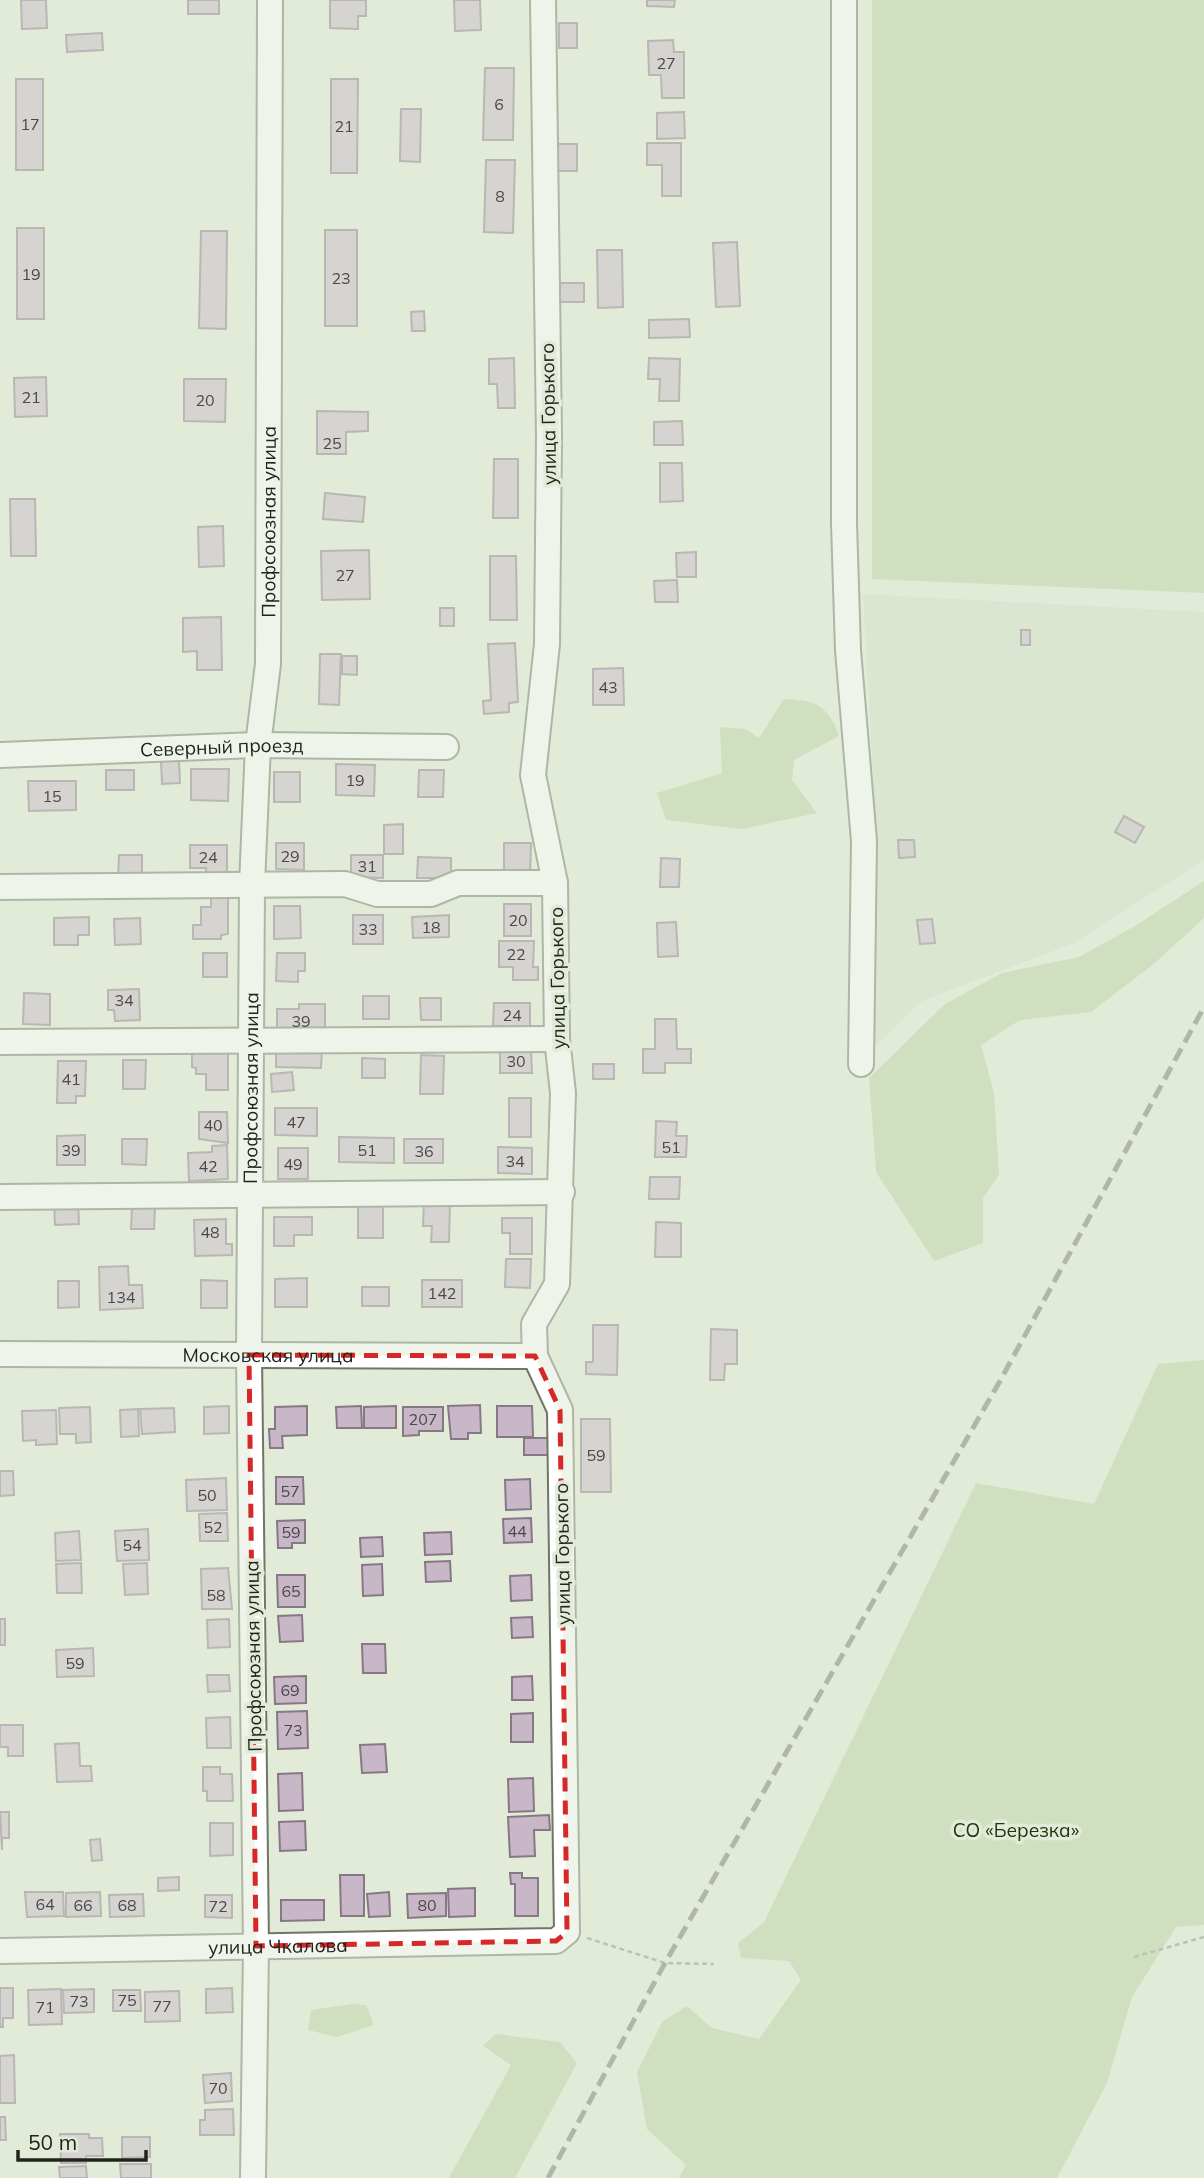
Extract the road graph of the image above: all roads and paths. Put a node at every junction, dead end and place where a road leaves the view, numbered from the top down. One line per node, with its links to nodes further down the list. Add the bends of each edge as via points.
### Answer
1 (270, 0): 4 (street, Профсоюзная улица, via 268,664)
2 (543, 0): 7 (street, улица Горького, via 548,630 533,775)
3 (844, 0): 13 (street, via 844,523 848,650 864,841)
4 (258, 745): 5 (street, Северный проезд); 6 (street, Северный проезд); 8 (street, Профсоюзная улица)
5 (446, 747)
6 (0, 755)
7 (555, 883): 8 (street, via 458,883 431,894 377,894 345,884); 10 (street, улица Горького)
8 (252, 885): 9 (street); 11 (street, Профсоюзная улица)
9 (0, 887)
10 (557, 1039): 11 (street); 14 (street, улица Горького, via 563,1093)
11 (251, 1041): 12 (street); 15 (street, Профсоюзная улица)
12 (0, 1042)
13 (861, 1064)
14 (562, 1192): 15 (street); 19 (street, улица Горького, via 556,1284 534,1324)
15 (250, 1195): 16 (street); 18 (street, Профсоюзная улица)
16 (0, 1197)
17 (0, 1354): 18 (street, Московская улица)
18 (248, 1355): 19 (street, Московская улица); 22 (street, Профсоюзная улица)
19 (535, 1356): 20 (street, улица Горького, via 560,1410)
20 (562, 1937): 22 (street, улица Чкалова); 25 (path, via 665,1963)
21 (1204, 1937): 24 (path)
22 (256, 1946): 23 (street, улица Чкалова); 26 (street, Профсоюзная улица)
23 (0, 1951)
24 (1134, 1957)
25 (714, 1964)
26 (253, 2178)

